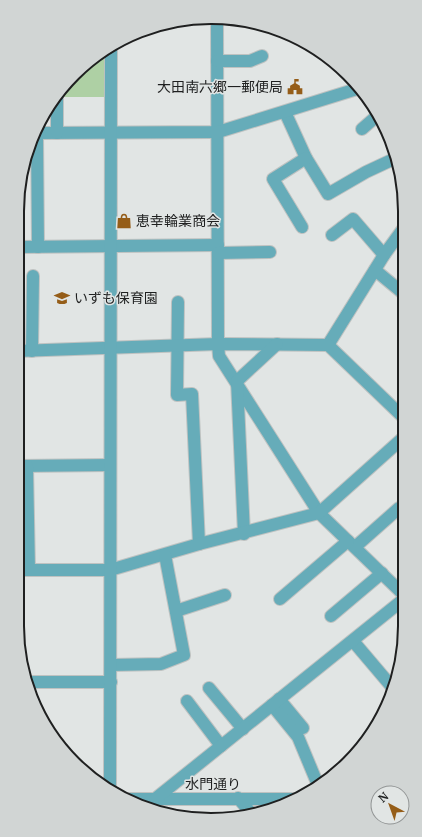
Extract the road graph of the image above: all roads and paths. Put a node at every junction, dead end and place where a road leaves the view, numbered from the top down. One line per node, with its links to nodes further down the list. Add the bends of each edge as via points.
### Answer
1 (217, 24): 4 (street)
2 (111, 53): 13 (street)
3 (262, 56): 4 (street, via 250,61)
4 (217, 61): 10 (street)
5 (354, 90): 7 (street)
6 (57, 106): 12 (street)
7 (285, 112): 10 (street); 15 (street)
8 (374, 119): 9 (street)
9 (362, 129)
10 (218, 132): 13 (street); 23 (street)
11 (41, 133): 12 (street)
12 (57, 133): 13 (street)
13 (111, 133): 22 (street)
14 (36, 144): 21 (street)
15 (306, 158): 16 (street, via 328,194); 17 (street, via 273,179)
16 (391, 160)
17 (302, 227)
18 (332, 235): 25 (street, via 353,219)
19 (398, 237): 25 (street)
20 (24, 247): 21 (street)
21 (38, 247): 22 (street)
22 (111, 247): 23 (street); 34 (street)
23 (218, 249): 24 (street); 30 (street)
24 (270, 252)
25 (384, 255): 26 (street)
26 (375, 270): 28 (street); 32 (street)
27 (32, 276): 36 (street)
28 (398, 289)
29 (178, 302): 33 (street)
30 (218, 344): 31 (street); 33 (street); 37 (street, via 219,356)
31 (277, 344): 32 (street); 37 (street)
32 (328, 345): 38 (street)
33 (179, 346): 34 (street); 45 (street, via 178,395 192,394)
34 (110, 349): 36 (street); 40 (street)
35 (24, 351): 36 (street)
36 (32, 351)
37 (237, 381): 43 (street); 44 (street)
38 (398, 412)
39 (398, 442): 43 (street)
40 (110, 465): 41 (street); 49 (street)
41 (24, 466)
42 (398, 509): 46 (street)
43 (319, 513): 44 (street); 46 (street)
44 (244, 534): 45 (street)
45 (199, 544): 47 (street)
46 (351, 544): 50 (street); 53 (street)
47 (165, 555): 49 (street); 55 (street)
48 (24, 570): 49 (street)
49 (110, 570): 58 (street)
50 (382, 573): 51 (street); 56 (street)
51 (398, 589)
52 (225, 595): 55 (street)
53 (280, 599)
54 (398, 604): 57 (street)
55 (176, 611): 58 (street, via 184,655 161,664)
56 (331, 616)
57 (353, 641): 61 (street); 64 (street)
58 (111, 665): 60 (street)
59 (33, 682): 60 (street)
60 (111, 682): 69 (street)
61 (389, 683)
62 (209, 688): 66 (street)
63 (187, 702): 67 (street)
64 (276, 702): 65 (street); 66 (street); 68 (street, via 298,737)
65 (303, 728)
66 (243, 729): 67 (street)
67 (221, 746): 71 (street)
68 (316, 780)
69 (110, 783)
70 (238, 798): 71 (street, 水門通り); 72 (street, 水門通り); 74 (street)
71 (155, 799): 73 (street, 水門通り)
72 (282, 799)
73 (141, 800)
74 (248, 809)

